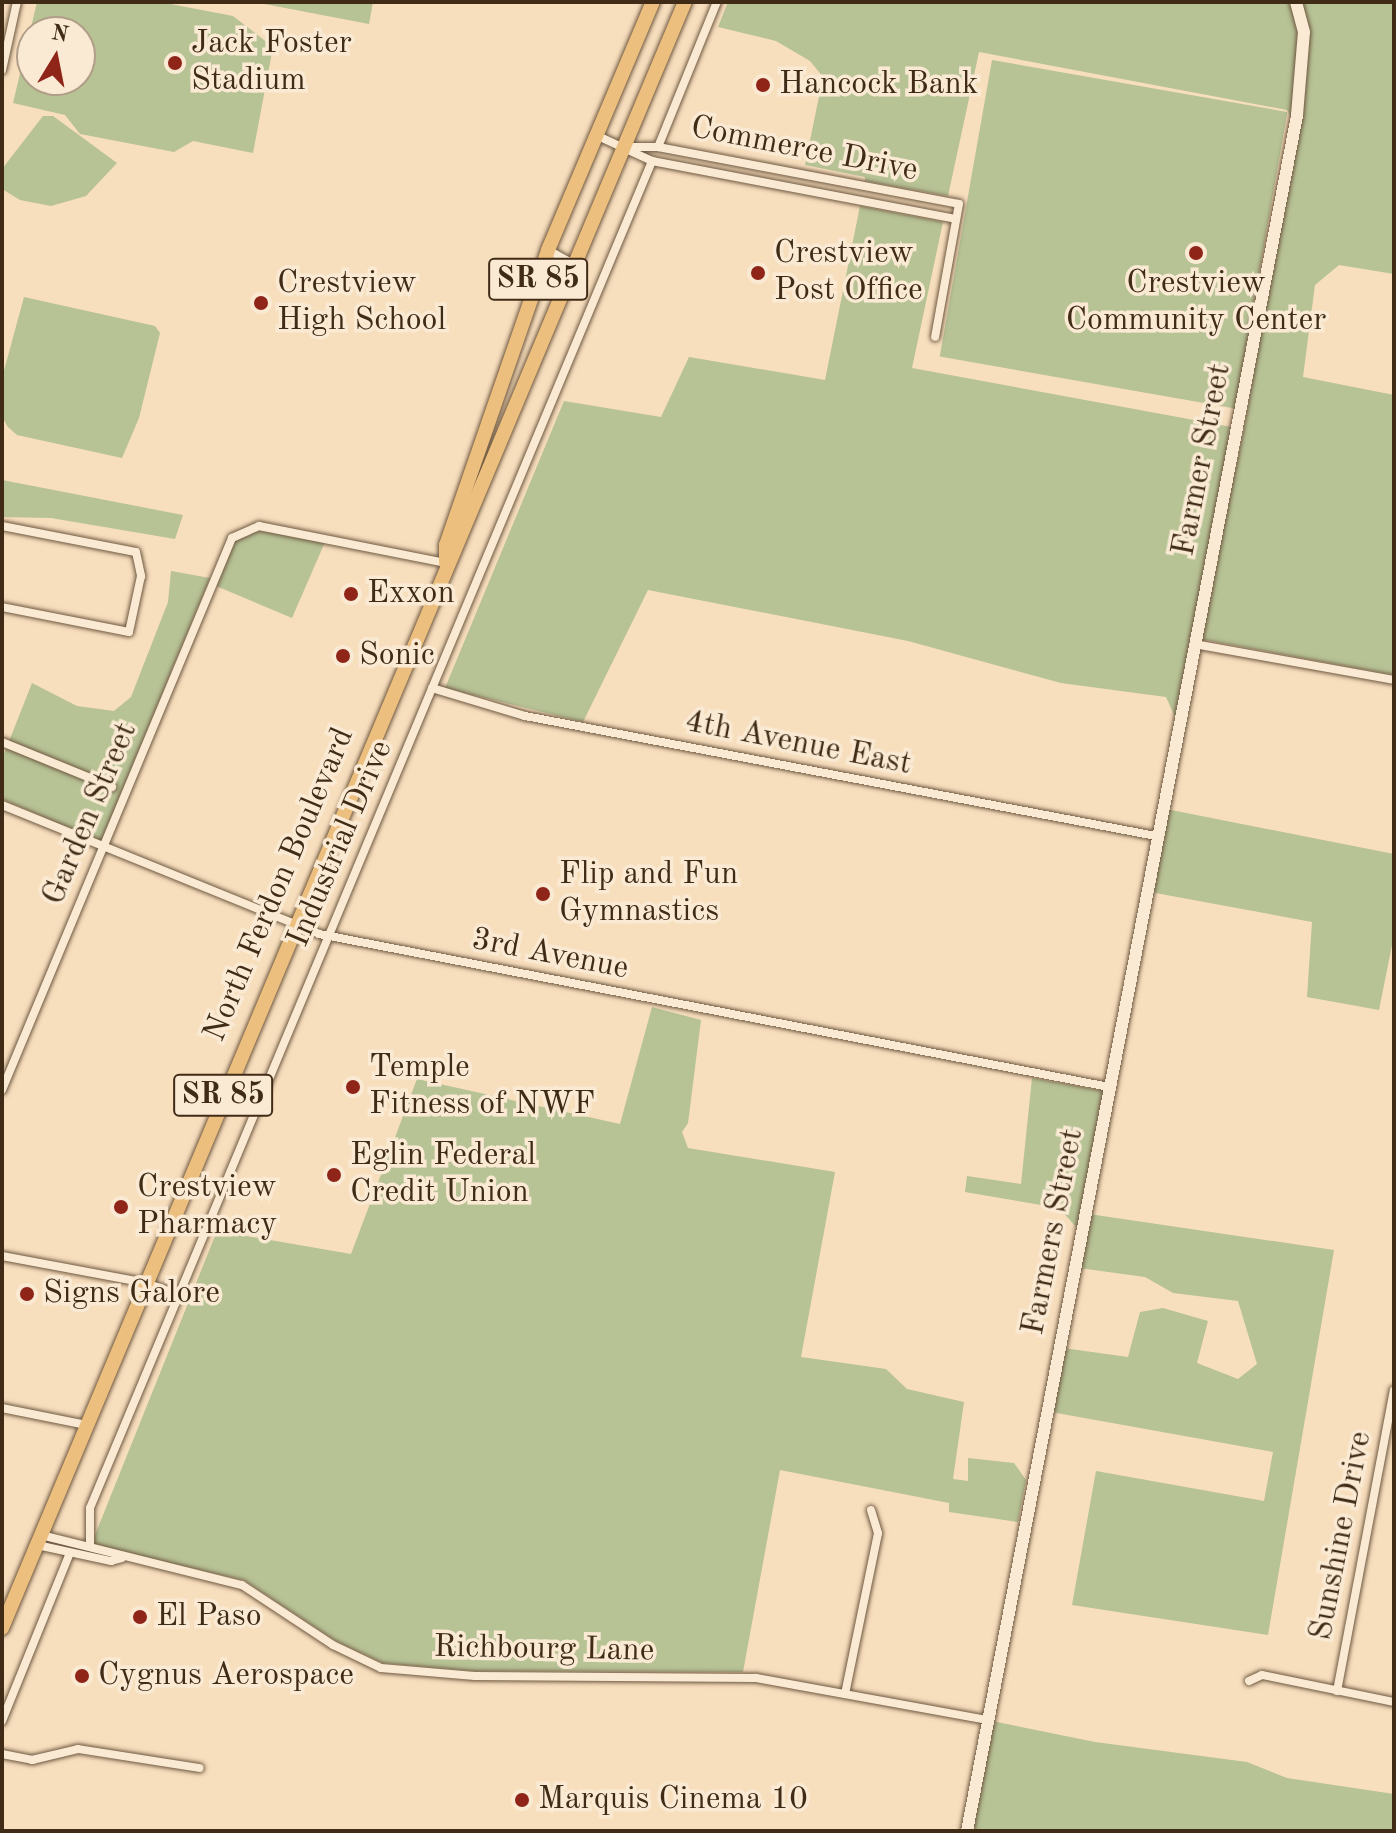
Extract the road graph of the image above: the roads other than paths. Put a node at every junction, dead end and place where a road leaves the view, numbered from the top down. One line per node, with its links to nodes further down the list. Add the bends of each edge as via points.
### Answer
1 (17, 2): 6 (street)
2 (653, 2): 7 (main road, North Ferdon Boulevard / SR 85)
3 (717, 2): 9 (street)
4 (1296, 2): 22 (street, Farmer Street, via 1304,32 1297,115)
5 (680, 4): 8 (main road, North Ferdon Boulevard / SR 85)
6 (2, 70)
7 (598, 136): 8 (street, Commerce Drive); 16 (main road, North Ferdon Boulevard / SR 85)
8 (624, 147): 9 (street, Commerce Drive); 11 (street, Commerce Drive); 17 (main road, North Ferdon Boulevard / SR 85)
9 (658, 147): 10 (street, Commerce Drive)
10 (720, 159): 12 (street); 13 (street, Commerce Drive)
11 (652, 161): 12 (street, Commerce Drive); 24 (street, Industrial Drive)
12 (717, 174): 14 (street, Commerce Drive)
13 (844, 182): 14 (street); 15 (street, Commerce Drive, via 959,204)
14 (841, 197): 15 (street, Commerce Drive)
15 (956, 219): 18 (street, Commerce Drive)
16 (548, 250): 17 (street); 20 (main road, North Ferdon Boulevard / SR 85, via 446,545)
17 (573, 264): 20 (main road, North Ferdon Boulevard / SR 85, via 464,538)
18 (935, 337)
19 (2, 526): 21 (street, via 136,552 141,576 129,632)
20 (446, 563): 29 (street, Garden Street, via 259,526 238,532); 30 (main road, North Ferdon Boulevard / SR 85)
21 (2, 607)
22 (1194, 644): 23 (street); 28 (street, Farmers Street)
23 (1394, 680)
24 (432, 688): 28 (street, 4th Avenue East, via 525,716); 31 (street, Industrial Drive)
25 (2, 742): 26 (street)
26 (112, 787)
27 (2, 805): 29 (street, 3rd Avenue)
28 (1156, 836): 32 (street, Farmers Street)
29 (103, 848): 30 (street, 3rd Avenue); 33 (street, Garden Street)
30 (294, 925): 31 (street, 3rd Avenue); 35 (main road, North Ferdon Boulevard / SR 85)
31 (328, 936): 32 (street, 3rd Avenue); 36 (street, Industrial Drive)
32 (1109, 1087): 50 (street, Farmers Street)
33 (2, 1090)
34 (2, 1256): 35 (street)
35 (146, 1283): 36 (street); 39 (main road, North Ferdon Boulevard / SR 85)
36 (182, 1296): 42 (street, Industrial Drive, via 90,1508)
37 (1394, 1390): 47 (street, Sunshine Drive)
38 (2, 1408): 39 (street)
39 (86, 1425): 41 (main road, North Ferdon Boulevard / SR 85)
40 (871, 1510): 48 (street, via 878,1533)
41 (39, 1540): 42 (street, Richbourg Lane); 43 (street, Richbourg Lane); 45 (main road, North Ferdon Boulevard / SR 85)
42 (90, 1546): 44 (street, Richbourg Lane)
43 (70, 1553): 44 (street, Richbourg Lane, via 111,1561); 51 (street)
44 (122, 1558): 48 (street, Richbourg Lane, via 242,1585 333,1645 381,1668 475,1676 731,1676)
45 (2, 1628)
46 (1249, 1681): 47 (street, via 1262,1675)
47 (1337, 1691): 49 (street)
48 (845, 1694): 50 (street, Richbourg Lane)
49 (1394, 1702)
50 (988, 1720): 54 (street, Farmers Street)
51 (2, 1721)
52 (2, 1754): 53 (street, via 32,1760 78,1749)
53 (200, 1768)
54 (967, 1831)

